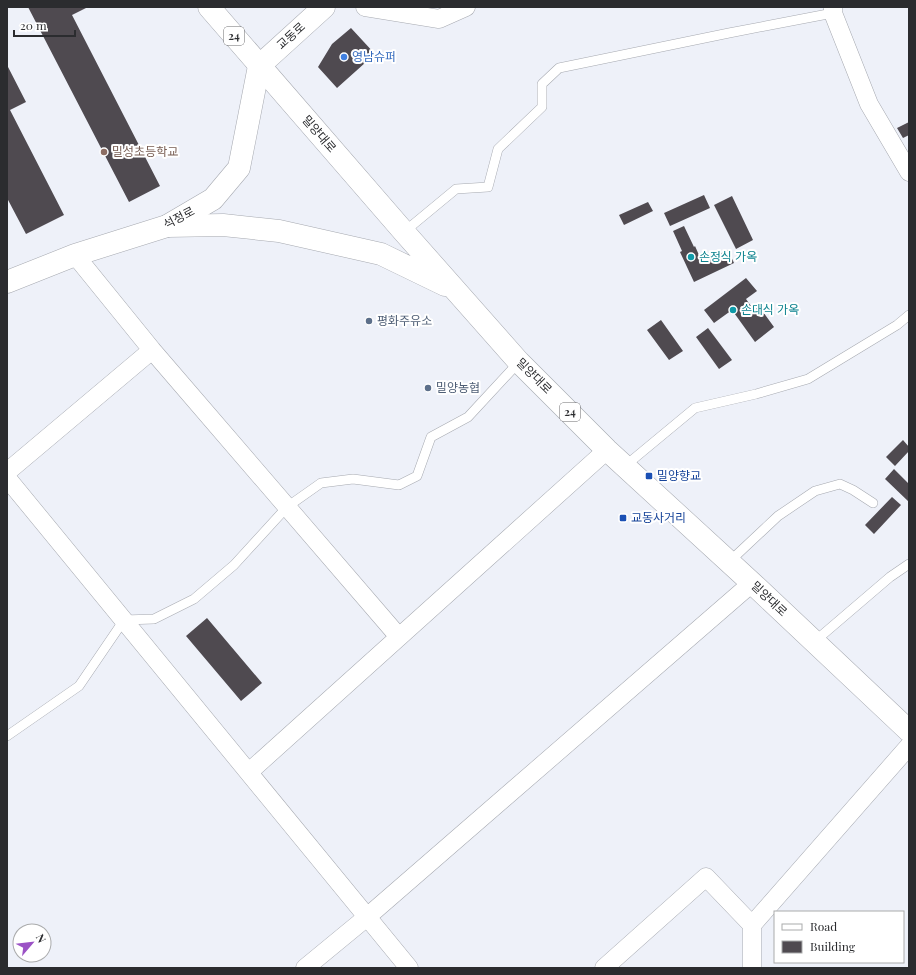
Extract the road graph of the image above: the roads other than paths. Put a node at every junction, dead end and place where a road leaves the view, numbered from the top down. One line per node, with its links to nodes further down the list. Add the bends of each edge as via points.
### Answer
1 (209, 7): 6 (main road, 밀양대로 / 24)
2 (324, 7): 6 (main road, 교동로)
3 (365, 7): 4 (street, via 439,19)
4 (466, 7)
5 (833, 10): 7 (street, via 869,104); 9 (lane, via 560,68 542,84 542,107 498,150 488,187 456,189)
6 (260, 66): 8 (main road, 석정로, via 239,168 214,199); 9 (main road, 밀양대로 / 24)
7 (909, 172)
8 (166, 226): 10 (main road, 석정로); 12 (main road, via 223,224 279,231 336,243 381,254)
9 (404, 232): 12 (main road, 밀양대로 / 24)
10 (74, 255): 11 (main road, 석정로); 14 (street)
11 (7, 282)
12 (456, 291): 15 (main road, 밀양대로 / 24)
13 (909, 315): 17 (lane, via 897,325 808,379 695,408)
14 (152, 350): 18 (street); 21 (street)
15 (519, 362): 16 (main road, 밀양대로 / 24); 21 (lane, via 468,417 431,437 418,476 399,485 353,479 321,483)
16 (607, 450): 17 (main road, 밀양대로 / 24); 26 (street)
17 (625, 466): 22 (main road, 밀양대로 / 24)
18 (7, 472)
19 (7, 478): 25 (street)
20 (873, 503): 22 (lane, via 840,484 815,491 778,516)
21 (287, 507): 25 (lane, via 234,565 194,599 154,619); 26 (street)
22 (729, 562): 24 (main road, 밀양대로 / 24)
23 (909, 564): 27 (lane, via 890,576)
24 (752, 583): 27 (main road, 밀양대로 / 24); 32 (street)
25 (124, 620): 29 (lane, via 79,686); 31 (street)
26 (399, 637): 31 (street)
27 (814, 642): 28 (main road, 밀양대로 / 24)
28 (909, 731)
29 (7, 736)
30 (909, 746): 33 (street)
31 (249, 772): 32 (street)
32 (368, 917): 34 (street); 35 (street)
33 (752, 925): 36 (street, via 706,877); 37 (street)
34 (305, 968)
35 (409, 968)
36 (604, 968)
37 (752, 968)

